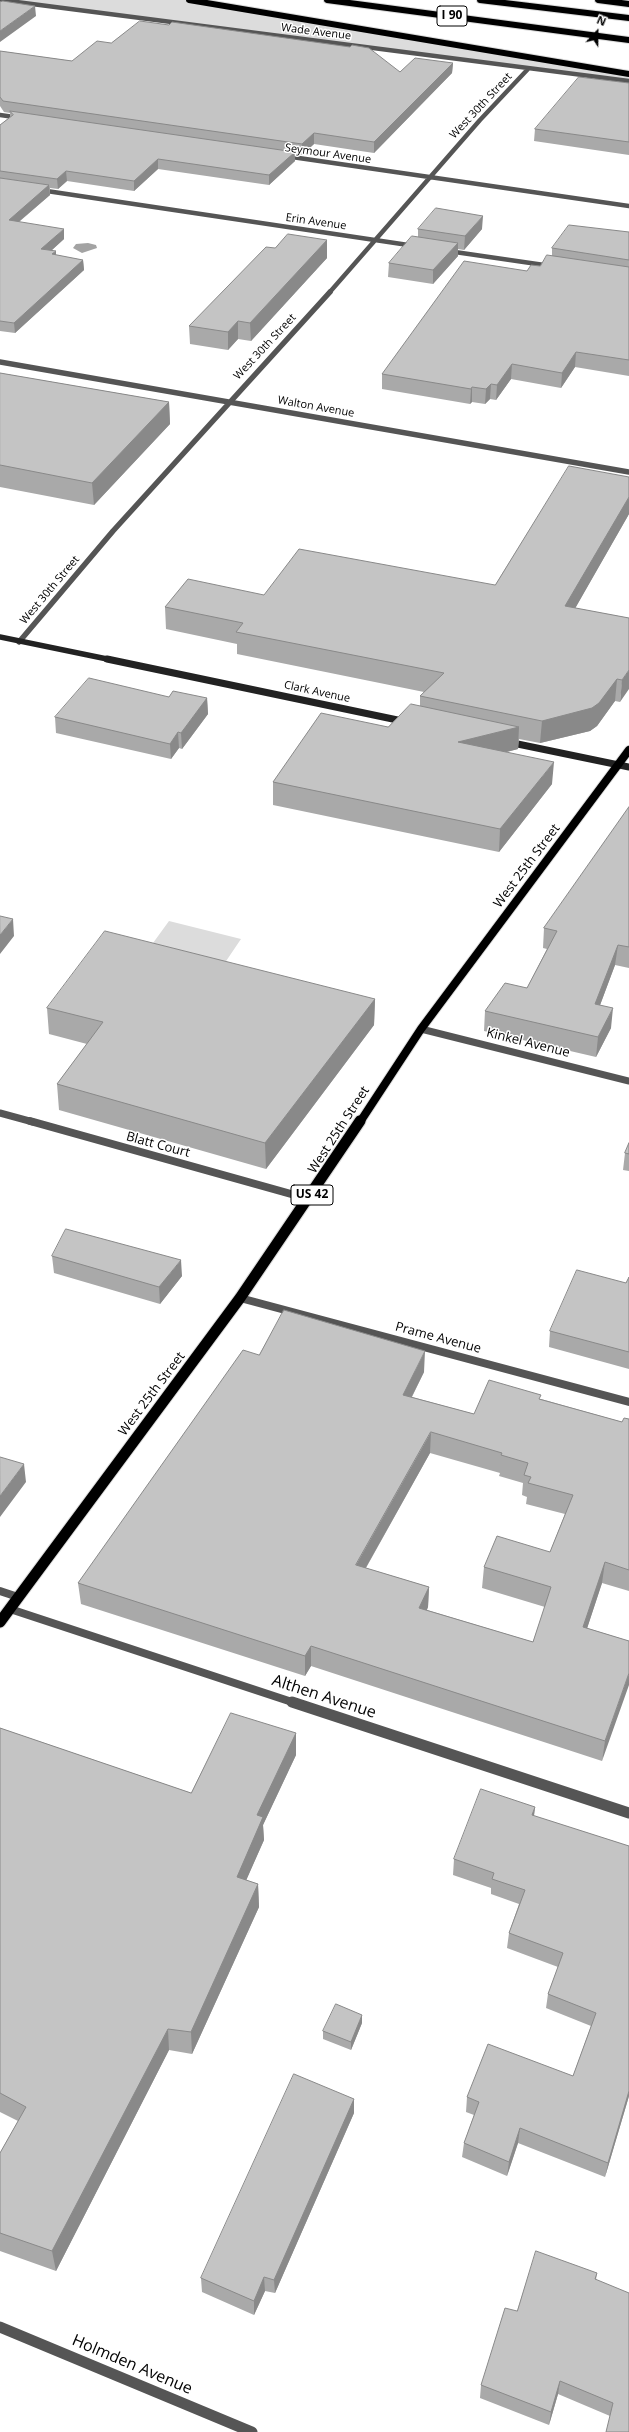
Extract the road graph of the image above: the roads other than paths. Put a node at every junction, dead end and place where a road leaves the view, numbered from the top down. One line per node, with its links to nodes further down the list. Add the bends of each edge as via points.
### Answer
1 (1, 0): 6 (street, Wade Avenue)
2 (189, 0): 12 (highway)
3 (327, 0): 10 (highway, I 90)
4 (480, 0): 9 (highway, I 90)
5 (598, 0): 7 (highway)
6 (11, 1): 8 (street); 11 (street, Wade Avenue)
7 (629, 4)
8 (4, 6)
9 (629, 18)
10 (629, 39)
11 (528, 69): 13 (street, Wade Avenue); 17 (street, West 30th Street)
12 (629, 74)
13 (629, 81)
14 (0, 115): 15 (street)
15 (24, 118)
16 (275, 155): 17 (street, Seymour Avenue)
17 (430, 178): 19 (street, Seymour Avenue); 20 (street, West 30th Street)
18 (31, 188): 20 (street, Erin Avenue)
19 (629, 206)
20 (377, 240): 21 (street, Erin Avenue); 25 (street, West 30th Street)
21 (424, 247)
22 (440, 250): 23 (street)
23 (558, 267)
24 (0, 362): 25 (street, Walton Avenue)
25 (229, 402): 26 (street, Walton Avenue); 28 (street, West 30th Street, via 113,531)
26 (629, 472)
27 (0, 637): 28 (street, Clark Avenue)
28 (19, 642): 29 (street, Clark Avenue)
29 (412, 722)
30 (497, 740): 32 (street)
31 (629, 750): 32 (main road, West 25th Street / US 42)
32 (618, 765): 33 (street); 34 (main road, West 25th Street / US 42)
33 (629, 767)
34 (421, 1029): 35 (street, Kinkel Avenue); 37 (main road, West 25th Street / US 42)
35 (629, 1081)
36 (0, 1113): 37 (street, Blatt Court)
37 (309, 1199): 38 (main road, West 25th Street / US 42)
38 (240, 1298): 39 (street, Prame Avenue); 41 (main road, West 25th Street / US 42)
39 (629, 1402)
40 (0, 1592): 41 (street)
41 (18, 1597): 42 (main road, West 25th Street / US 42)
42 (10, 1609): 43 (main road, West 25th Street / US 42); 44 (street, Althen Avenue)
43 (0, 1622)
44 (629, 1813)
45 (0, 2327): 46 (street, Holmden Avenue)
46 (252, 2432)

